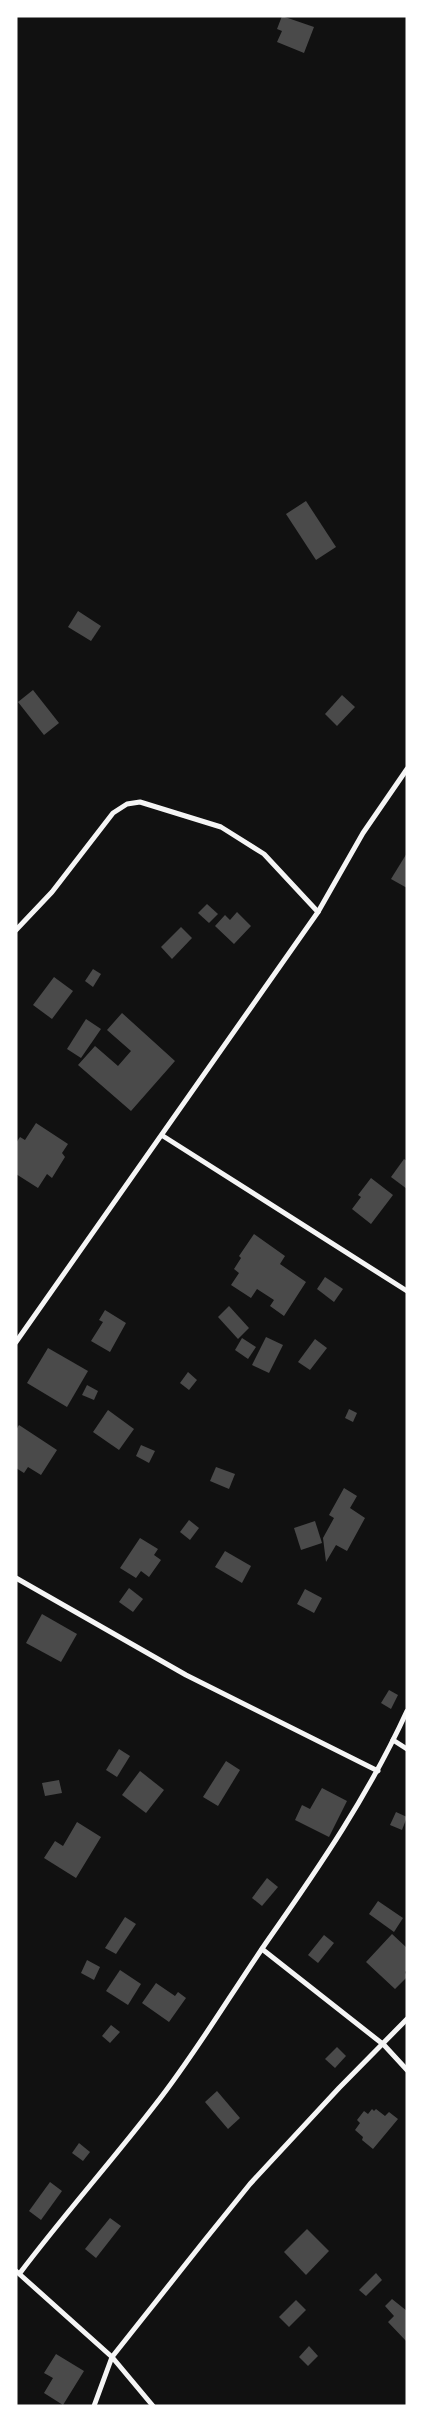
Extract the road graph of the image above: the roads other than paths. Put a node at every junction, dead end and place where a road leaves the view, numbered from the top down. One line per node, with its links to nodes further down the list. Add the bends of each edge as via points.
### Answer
1 (407, 769): 2 (street, via 363,833)
2 (318, 912): 3 (street, via 264,854 221,827 140,802 127,804 113,813 52,892); 4 (street)
3 (16, 930)
4 (163, 1136): 5 (street); 6 (street)
5 (407, 1291)
6 (16, 1342)
7 (16, 1578): 11 (street, via 186,1675)
8 (407, 1711): 9 (street)
9 (393, 1740): 10 (street); 11 (street)
10 (407, 1749)
11 (378, 1771): 12 (street, via 336,1843)
12 (262, 1949): 14 (street); 16 (street, via 155,2105)
13 (407, 2019): 14 (street)
14 (384, 2045): 15 (street); 17 (street, via 338,2088 250,2184)
15 (407, 2070)
16 (18, 2272): 17 (street)
17 (112, 2357): 18 (street); 19 (street)
18 (94, 2406)
19 (153, 2406)

